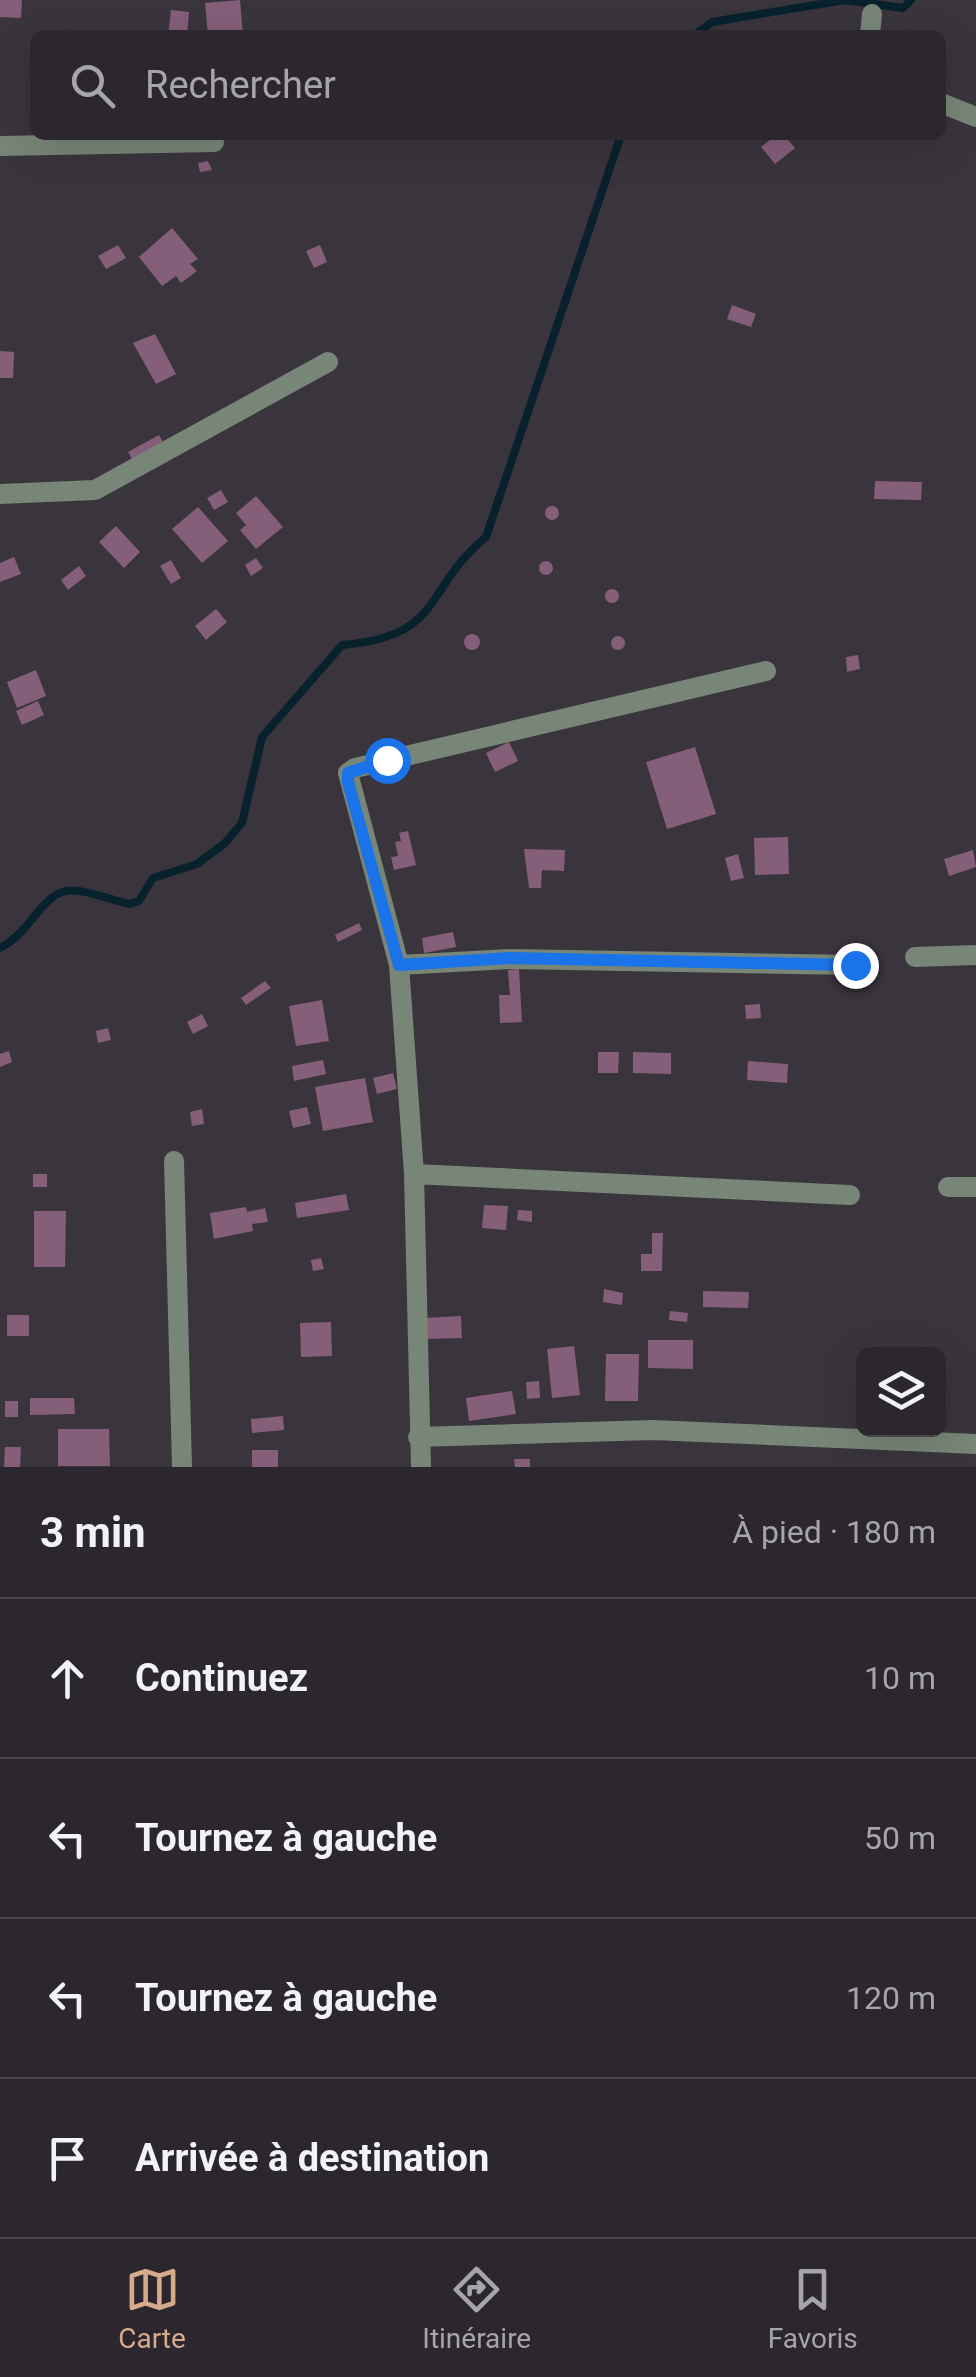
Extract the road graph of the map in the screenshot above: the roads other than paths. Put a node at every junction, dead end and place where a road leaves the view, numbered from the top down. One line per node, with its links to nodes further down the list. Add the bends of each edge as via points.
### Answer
1 (946, 105): 2 (street)
2 (976, 117)
3 (214, 142): 4 (street)
4 (0, 146)
5 (328, 362): 6 (street, via 94,490)
6 (0, 494)
7 (766, 671): 10 (street, via 348,773)
8 (976, 955): 9 (street)
9 (915, 957)
10 (399, 965): 11 (street, via 510,958); 13 (street)
11 (855, 965)
12 (174, 1160): 19 (street)
13 (414, 1174): 16 (street); 17 (street)
14 (948, 1187): 15 (street)
15 (976, 1188)
16 (850, 1195)
17 (418, 1437): 18 (street, via 652,1430); 20 (street)
18 (976, 1444)
19 (182, 1467)
20 (420, 1467)

